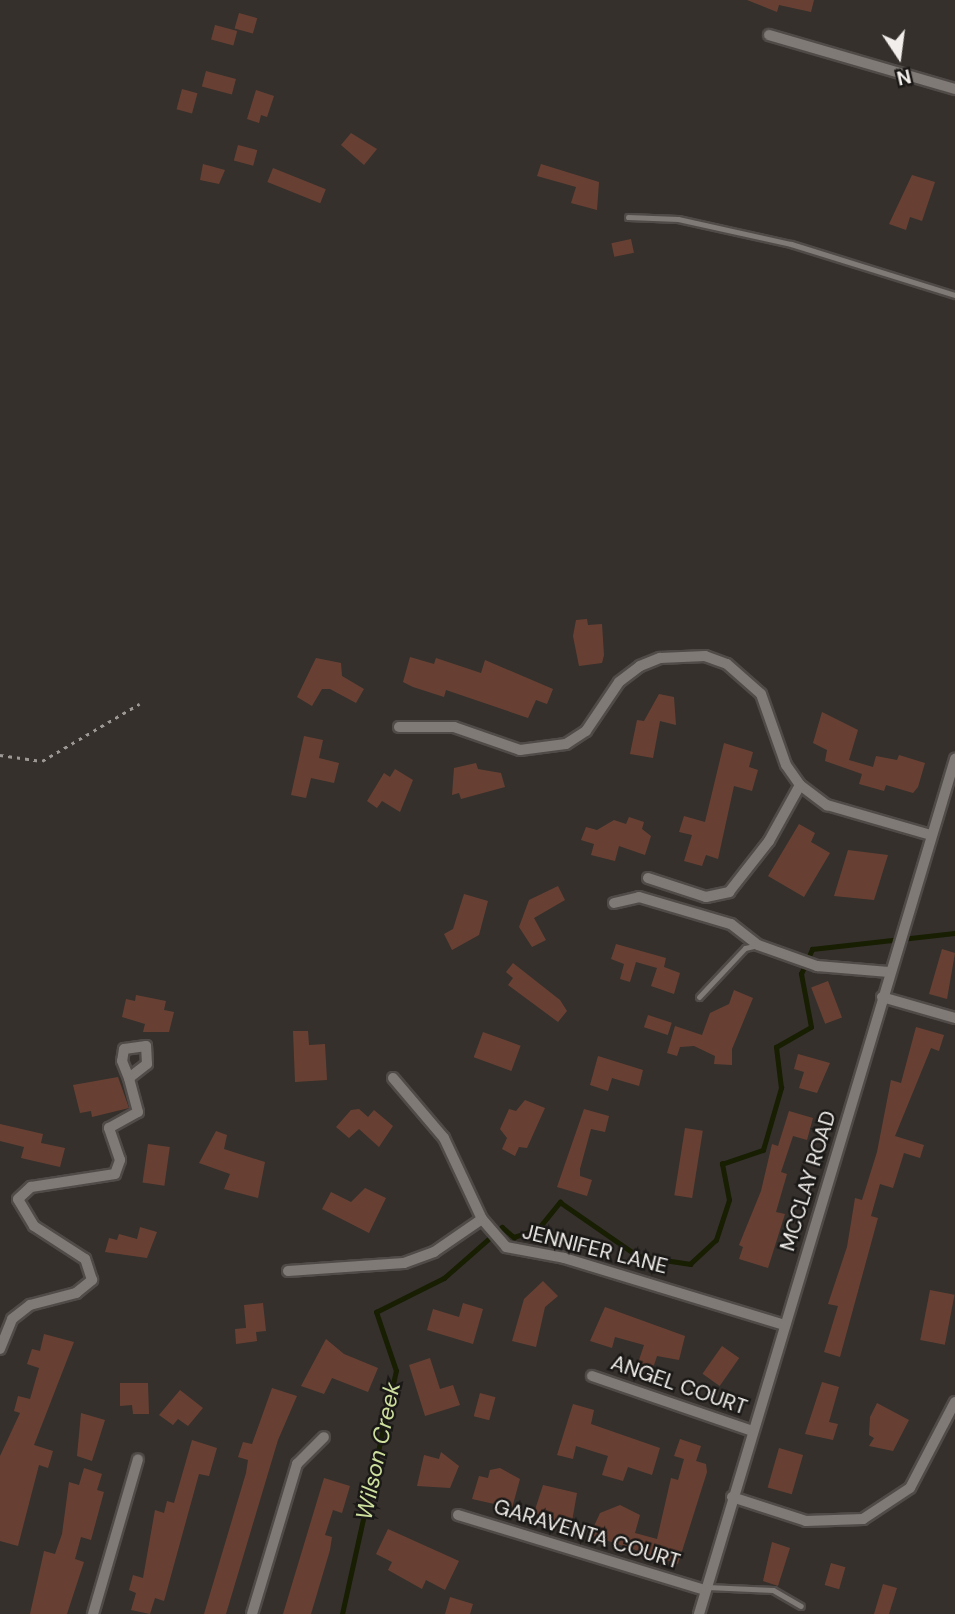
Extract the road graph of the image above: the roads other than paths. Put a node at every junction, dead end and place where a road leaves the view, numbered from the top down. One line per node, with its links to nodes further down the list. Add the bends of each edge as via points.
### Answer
1 (769, 35): 2 (street)
2 (955, 89)
3 (628, 217): 4 (lane, via 678,219 791,244)
4 (955, 295)
5 (399, 727): 7 (street, via 454,727 520,750 554,747 586,731 619,682 640,666 660,658 705,656 727,664 761,694 786,765)
6 (955, 760): 8 (street, MCCLAY ROAD)
7 (800, 785): 9 (street, via 827,805); 10 (street, via 769,841 729,892 706,897)
8 (951, 787): 9 (street, MCCLAY ROAD)
9 (931, 835): 13 (street, MCCLAY ROAD)
10 (648, 878)
11 (614, 903): 12 (street, via 639,897 731,924)
12 (758, 945): 13 (street, via 817,966); 14 (lane, via 745,948)
13 (889, 972): 15 (street, MCCLAY ROAD)
14 (699, 997)
15 (881, 997): 16 (street); 21 (street, MCCLAY ROAD, via 839,1160)
16 (955, 1018)
17 (129, 1078): 22 (street, via 138,1112 109,1128 120,1160 115,1174 31,1187 18,1199 34,1226 78,1251 92,1280 76,1293 30,1305 12,1319)
18 (393, 1078): 19 (street, JENNIFER LANE, via 444,1138)
19 (484, 1222): 20 (street, via 434,1252 404,1263); 21 (street, JENNIFER LANE, via 506,1247 564,1258)
20 (288, 1271)
21 (785, 1325): 25 (street, MCCLAY ROAD)
22 (1, 1346)
23 (592, 1376): 25 (street, ANGEL COURT)
24 (955, 1402): 28 (street, via 909,1488 863,1519 806,1521)
25 (753, 1431): 28 (street, MCCLAY ROAD)
26 (324, 1437): 33 (street, via 297,1464)
27 (138, 1458): 32 (street)
28 (732, 1497): 30 (street, MCCLAY ROAD)
29 (458, 1515): 30 (street, GARAVENTA COURT)
30 (706, 1589): 31 (lane, via 774,1590); 34 (street, MCCLAY ROAD)
31 (801, 1606)
32 (93, 1614)
33 (252, 1614)
34 (699, 1614)

